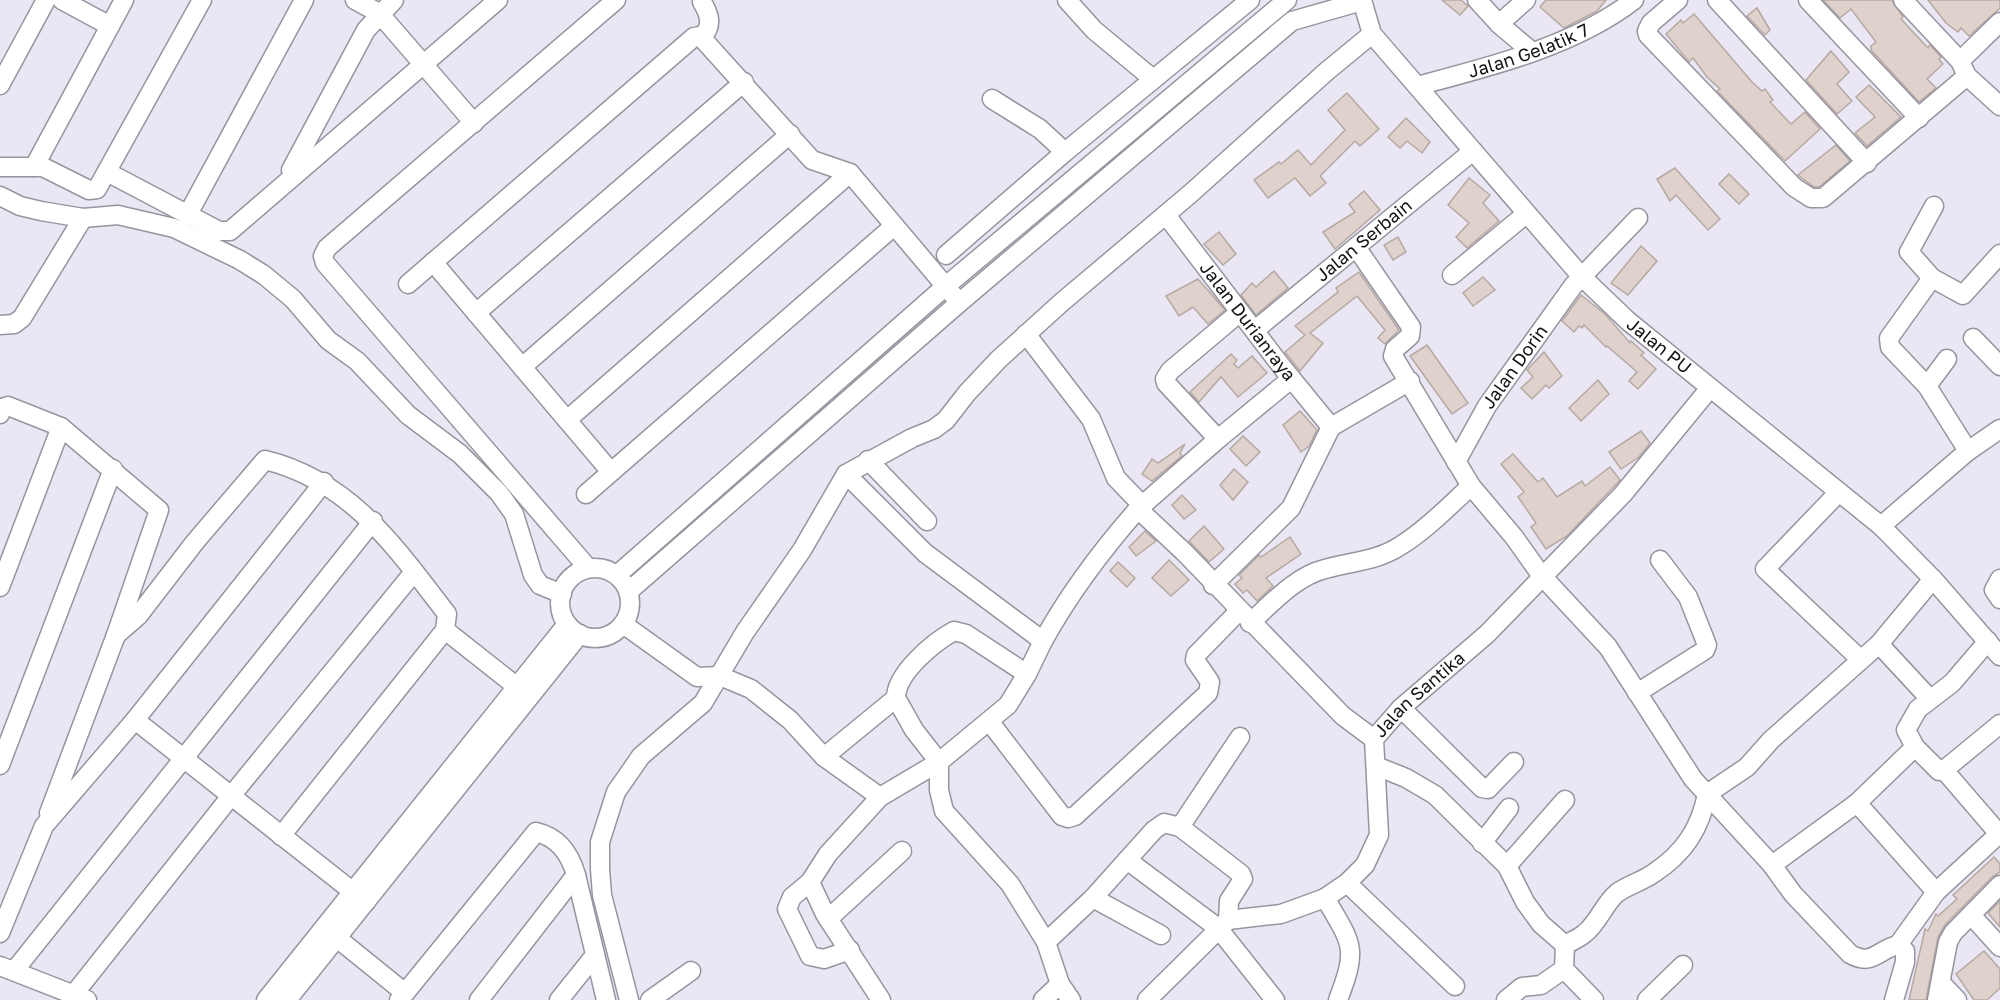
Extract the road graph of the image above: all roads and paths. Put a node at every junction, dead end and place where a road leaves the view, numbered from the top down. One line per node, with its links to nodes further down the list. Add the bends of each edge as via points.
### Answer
1 (46, 0): 33 (street)
2 (62, 0): 25 (street)
3 (124, 0): 25 (street)
4 (202, 0): 45 (street)
5 (304, 0): 52 (street)
6 (394, 0): 22 (street)
7 (498, 0): 29 (street)
8 (616, 0): 38 (street)
9 (1067, 0): 31 (street, via 1094,30)
10 (1250, 0): 31 (street)
11 (1287, 0): 64 (street)
12 (1362, 0): 26 (street, Jalan PU); 65 (street, via 1292,21)
13 (1477, 0): 24 (street)
14 (1526, 0): 24 (street)
15 (1634, 0): 28 (street, Jalan Gelatik 7, via 1586,30)
16 (1678, 0): 42 (street, via 1651,23 1648,35 1794,187 1811,198 1823,198)
17 (1717, 0): 42 (street)
18 (1808, 0): 37 (street)
19 (1903, 0): 30 (street)
20 (359, 1): 22 (street)
21 (702, 2): 27 (street, via 710,22)
22 (379, 13): 29 (street); 47 (street, via 366,30)
23 (2000, 22): 30 (street)
24 (1499, 24): 28 (street)
25 (110, 26): 44 (street)
26 (1372, 34): 34 (street, Jalan PU); 51 (street)
27 (702, 37): 32 (street); 59 (street, via 694,37)
28 (1531, 51): 34 (street, Jalan Gelatik 7, via 1487,68)
29 (423, 64): 38 (street); 47 (street)
30 (1964, 69): 36 (street); 37 (street)
31 (1153, 79): 41 (street)
32 (744, 82): 39 (street); 67 (street)
33 (0, 85)
34 (1418, 86): 40 (street, Jalan PU)
35 (992, 99): 41 (street, via 1040,129)
36 (2000, 106)
37 (1919, 118): 42 (street)
38 (474, 123): 100 (street, via 327,248 324,259)
39 (789, 134): 46 (street, via 816,163); 74 (street)
40 (1473, 151): 50 (street, Jalan PU); 56 (street, Jalan Serbain)
41 (1065, 152): 58 (street)
42 (1867, 163)
43 (0, 167): 44 (street)
44 (34, 167): 45 (street, via 43,167 93,191)
45 (106, 172): 52 (street)
46 (850, 174): 55 (street); 80 (street)
47 (286, 180): 52 (street, via 230,231 219,231)
48 (0, 196): 53 (street, via 20,206)
49 (1934, 206): 62 (street, via 1909,252)
50 (1526, 214): 60 (street); 61 (street, Jalan PU)
51 (1166, 215): 66 (street, Jalan Durianraya); 70 (street)
52 (187, 216)
53 (83, 218): 68 (street, via 22,318 14,324); 109 (street, via 118,215 174,228 264,274 408,415 460,454 499,493 514,514 533,575 540,585)
54 (1638, 218): 61 (street, Jalan Dorin)
55 (894, 226): 64 (street); 89 (street)
56 (1356, 247): 69 (street, Jalan Serbain); 76 (street, via 1411,327 1410,336 1395,349 1393,356)
57 (2000, 254): 62 (street, via 1963,295)
58 (946, 255)
59 (433, 262): 63 (street); 67 (street)
60 (1452, 275)
61 (1581, 276): 78 (street, Jalan PU, via 1628,321); 87 (street, Jalan Dorin, via 1487,406)
62 (1932, 279): 77 (street, via 1888,342)
63 (408, 284)
64 (947, 285): 65 (street); 102 (street)
65 (960, 303): 108 (street)
66 (1240, 312): 69 (street, Jalan Durianraya); 84 (street, via 1179,362 1165,379)
67 (476, 313): 74 (street)
68 (0, 325)
69 (1255, 330): 75 (street, Jalan Durianraya)
70 (1026, 334): 86 (street, via 975,384 946,420); 95 (street, via 1091,419 1116,478)
71 (1973, 338): 73 (street)
72 (1947, 359): 77 (street)
73 (2000, 366)
74 (522, 367): 80 (street)
75 (1291, 379): 82 (street, Jalan Durianraya); 84 (street)
76 (1410, 381): 82 (street); 87 (street)
77 (1927, 386): 85 (street)
78 (1710, 388): 93 (street, Jalan PU); 103 (street, Jalan Santika, via 1623,494)
79 (0, 414): 81 (street, via 8,406)
80 (567, 420): 89 (street)
81 (61, 427): 88 (street); 107 (street)
82 (1331, 427): 106 (street, via 1291,508)
83 (2000, 429): 85 (street)
84 (1218, 439): 95 (street)
85 (1968, 451): 98 (street)
86 (868, 460): 90 (street); 97 (street)
87 (1456, 462): 92 (street)
88 (113, 469): 115 (street, via 160,513); 138 (street)
89 (611, 472): 94 (street)
90 (846, 474): 116 (street, via 925,553); 122 (street)
91 (324, 482): 96 (street); 115 (street, via 262,462 138,616); 128 (street)
92 (1471, 486): 103 (street); 111 (street, via 1401,546 1357,564 1325,568)
93 (1839, 492): 98 (street, Jalan PU); 120 (street, via 1765,568)
94 (586, 494)
95 (1140, 507): 106 (street); 116 (street, via 1098,554)
96 (373, 521): 101 (street); 135 (street)
97 (927, 521)
98 (1881, 526): 104 (street, Jalan PU)
99 (1660, 560): 124 (street, via 1688,597 1707,645)
100 (588, 568): 102 (street, via 603,568); 109 (street, via 571,577)
101 (414, 572): 114 (street, via 447,615); 142 (street)
102 (617, 574): 108 (street)
103 (1541, 575): 124 (street, via 1608,647); 127 (street, Jalan Santika, via 1487,634)
104 (1933, 579): 117 (street, Jalan PU); 118 (street)
105 (2000, 579): 110 (street, via 1994,590)
106 (1213, 585): 111 (street)
107 (0, 587)
108 (628, 591): 112 (street, via 630,608)
109 (562, 594): 113 (street, via 561,610)
110 (2000, 599)
111 (1245, 617): 129 (street, via 1196,655 1195,660 1210,682 1208,693 1075,816 1062,816); 132 (street, via 1343,716)
112 (623, 624): 113 (street, via 611,635 595,638); 122 (street, via 697,677)
113 (574, 629): 123 (street); 161 (street)
114 (446, 630): 123 (street); 150 (street)
115 (116, 635): 147 (street)
116 (1042, 641): 121 (street)
117 (1988, 641): 119 (street, Jalan PU); 126 (street, via 1952,683)
118 (1879, 644): 120 (street); 126 (street)
119 (2000, 656)
120 (1860, 659): 141 (street, via 1747,767)
121 (1027, 674): 125 (street, via 966,634 954,631 902,675); 129 (street, via 1008,705)
122 (720, 676): 134 (street, via 751,689 790,720); 190 (street, via 703,704 641,756 616,792 607,816 600,842 602,895)
123 (516, 686): 161 (street)
124 (1637, 693): 141 (street)
125 (896, 698): 134 (street); 136 (street)
126 (1930, 699): 133 (street, via 1918,709 1906,730)
127 (1401, 708): 132 (street, Jalan Santika); 137 (street, via 1482,788 1488,789)
128 (135, 720): 135 (street); 147 (street)
129 (989, 721): 136 (street)
130 (2000, 724): 140 (street)
131 (1240, 737): 148 (street)
132 (1374, 739): 139 (street, Jalan Santika)
133 (1915, 747): 140 (street, via 1936,769); 145 (street)
134 (824, 757): 143 (street)
135 (183, 758): 142 (street); 177 (street)
136 (939, 762): 143 (street); 170 (street, via 944,811 1010,884)
137 (1514, 762)
138 (0, 765)
139 (1376, 766): 151 (street, via 1435,795); 158 (street, Jalan Santika, via 1379,835 1365,865)
140 (1944, 770): 149 (street)
141 (1707, 794): 154 (street); 171 (street, via 1702,819 1678,853 1654,873 1618,892 1588,931)
142 (231, 796): 150 (street); 183 (street)
143 (880, 797): 157 (street, via 828,854)
144 (1565, 800): 155 (street)
145 (1857, 803): 154 (street); 160 (street)
146 (1509, 808): 151 (street)
147 (44, 826): 167 (street)
148 (1180, 827): 153 (street, via 1164,823); 166 (street, via 1241,874 1243,879 1229,901)
149 (2000, 833): 160 (street)
150 (281, 836): 161 (street)
151 (1482, 843): 155 (street)
152 (902, 851): 165 (street)
153 (1127, 860): 162 (street); 166 (street)
154 (1772, 865): 172 (street, via 1793,894 1859,960 1876,957)
155 (1507, 866): 171 (street, via 1525,902)
156 (576, 875): 175 (street); 184 (street, via 572,861 556,840 536,832); 187 (street)
157 (810, 882): 165 (street); 174 (street, via 792,897 787,909 810,956 824,959)
158 (1347, 884): 163 (street, Jalan Santika); 181 (street)
159 (2000, 885): 164 (street)
160 (1936, 892): 172 (street)
161 (359, 897): 169 (street); 185 (street)
162 (1093, 898): 168 (street); 170 (street)
163 (1325, 898): 166 (street, Jalan Santika, via 1281,914); 197 (street, via 1348,938 1352,956)
164 (1971, 915): 173 (street); 182 (street, via 1948,942)
165 (828, 918): 174 (street)
166 (1223, 924): 195 (street); 196 (street)
167 (0, 933)
168 (1161, 934)
169 (337, 938): 184 (street); 186 (street)
170 (1046, 942): 180 (street)
171 (1565, 945): 178 (street)
172 (1898, 945): 201 (street, via 1905,951 1905,962)
173 (2000, 947)
174 (850, 950): 192 (street)
175 (595, 955): 188 (street); 189 (street)
176 (1683, 966): 200 (street)
177 (7, 969): 183 (street)
178 (1564, 969): 198 (street, via 1541,986 1522,987); 199 (street)
179 (691, 971): 191 (street)
180 (1060, 984): 193 (street); 194 (street)
181 (1455, 986)
182 (1939, 992): 202 (street)
183 (81, 997)
184 (402, 997)
185 (266, 1000)
186 (287, 1000)
187 (479, 1000)
188 (559, 1000)
189 (606, 1000)
190 (629, 1000)
191 (650, 1000)
192 (881, 1000)
193 (1043, 1000)
194 (1071, 1000)
195 (1147, 1000)
196 (1275, 1000)
197 (1338, 1000)
198 (1506, 1000)
199 (1594, 1000)
200 (1647, 1000)
201 (1894, 1000)
202 (1957, 1000)

